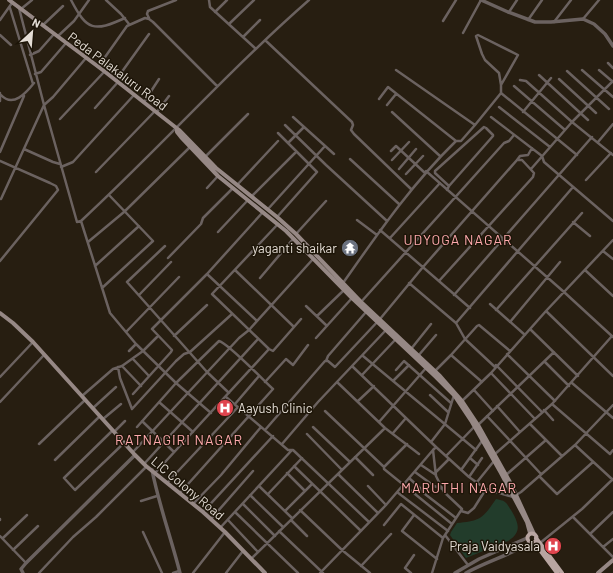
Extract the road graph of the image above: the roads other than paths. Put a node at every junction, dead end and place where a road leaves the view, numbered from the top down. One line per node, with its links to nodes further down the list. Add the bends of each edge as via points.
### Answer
1 (32, 0): 19 (street)
2 (71, 0): 22 (street)
3 (89, 0): 22 (street)
4 (106, 0): 23 (street)
5 (176, 0): 24 (street, via 148,11)
6 (209, 0): 20 (street, via 210,7)
7 (227, 0): 20 (street)
8 (254, 0): 32 (street)
9 (309, 0): 39 (street)
10 (456, 0): 29 (street)
11 (481, 0): 21 (street); 34 (street)
12 (517, 0): 21 (street)
13 (542, 0): 28 (street)
14 (570, 0): 30 (street)
15 (599, 0): 25 (street)
16 (11, 1): 18 (street); 19 (main road, Peda Palakaluru Road)
17 (63, 6): 33 (street)
18 (10, 8): 26 (street); 64 (street)
19 (20, 8): 33 (main road, Peda Palakaluru Road); 44 (street)
20 (215, 12): 32 (street)
21 (508, 12): 28 (street)
22 (79, 15): 23 (street, via 89,25 96,27); 37 (street)
23 (125, 18): 31 (street)
24 (149, 18): 31 (street); 66 (street)
25 (583, 19): 30 (street); 42 (street, via 594,24)
26 (0, 20)
27 (260, 20): 38 (street)
28 (528, 20): 30 (street)
29 (443, 21)
30 (554, 22)
31 (129, 24): 47 (street)
32 (229, 24): 38 (street)
33 (42, 25): 37 (main road, Peda Palakaluru Road)
34 (463, 33)
35 (149, 34): 61 (street)
36 (0, 35): 41 (street)
37 (56, 35): 40 (main road, Peda Palakaluru Road); 44 (street, via 39,51)
38 (243, 37): 43 (street)
39 (266, 40): 43 (street); 155 (street, via 352,122 351,130 354,134)
40 (66, 43): 45 (main road, Peda Palakaluru Road); 54 (street, via 41,72)
41 (11, 45)
42 (613, 46)
43 (256, 49): 66 (street)
44 (30, 55): 54 (street)
45 (86, 58): 47 (main road, Peda Palakaluru Road); 82 (street)
46 (608, 63): 48 (street)
47 (98, 67): 52 (main road, Peda Palakaluru Road)
48 (613, 68)
49 (396, 70): 101 (street)
50 (582, 70): 68 (street)
51 (599, 70): 62 (street)
52 (104, 71): 61 (main road, Peda Palakaluru Road); 96 (street)
53 (568, 71): 77 (street)
54 (35, 74): 57 (street)
55 (539, 76): 63 (street)
56 (551, 78): 63 (street)
57 (37, 79): 64 (street); 82 (street)
58 (159, 79): 80 (street)
59 (559, 79): 85 (street)
60 (520, 80): 69 (street, via 526,81)
61 (117, 81): 73 (main road, Peda Palakaluru Road); 86 (street)
62 (613, 81): 68 (street)
63 (547, 83): 69 (street); 93 (street)
64 (33, 84): 74 (street)
65 (501, 85): 65 (street, via 518,55 478,34 476,40 482,54 498,73); 70 (street)
66 (218, 86): 103 (street)
67 (514, 86): 81 (street)
68 (605, 89): 76 (street); 77 (street)
69 (539, 92): 81 (street); 98 (street)
70 (501, 93): 90 (street); 101 (street)
71 (0, 94): 74 (street, via 15,100); 79 (street)
72 (396, 94): 78 (street, via 388,87); 83 (street); 111 (street)
73 (135, 95): 80 (main road, Peda Palakaluru Road); 140 (street, via 73,162)
74 (24, 96): 123 (street)
75 (169, 96): 88 (street)
76 (613, 97)
77 (597, 98): 85 (street); 87 (street)
78 (379, 99)
79 (0, 101)
80 (144, 102): 88 (main road, Peda Palakaluru Road)
81 (532, 102): 90 (street); 104 (street)
82 (44, 105): 119 (street); 140 (street)
83 (386, 105)
84 (499, 106): 117 (street)
85 (589, 106): 91 (street); 93 (street)
86 (95, 108)
87 (609, 109)
88 (156, 112): 103 (main road, Peda Palakaluru Road); 144 (street)
89 (392, 112): 130 (street)
90 (523, 112): 109 (street)
91 (596, 113)
92 (248, 114): 132 (street)
93 (581, 114): 97 (street); 98 (street)
94 (293, 116): 102 (street)
95 (491, 117): 107 (street)
96 (60, 119)
97 (588, 120)
98 (572, 122): 104 (street); 108 (street)
99 (613, 124): 113 (street)
100 (286, 125): 106 (street)
101 (475, 126): 111 (street, via 461,141)
102 (304, 127): 106 (street); 115 (street)
103 (176, 128): 116 (main road); 132 (main road); 157 (street)
104 (565, 130): 109 (street)
105 (278, 133): 114 (street)
106 (296, 135): 114 (street); 127 (street)
107 (514, 135): 118 (street); 158 (street)
108 (592, 137): 113 (street); 128 (street)
109 (557, 139): 117 (street); 128 (street)
110 (278, 140): 151 (street)
111 (456, 141): 130 (street)
112 (409, 142): 121 (street)
113 (598, 142): 126 (street)
114 (288, 143): 124 (street)
115 (325, 146): 125 (street); 127 (street)
116 (190, 147): 148 (main road); 164 (street)
117 (550, 147): 131 (street)
118 (532, 148): 131 (street); 136 (street, via 528,155 520,156)
119 (24, 149): 140 (street); 141 (street)
120 (416, 149): 134 (street)
121 (401, 150): 122 (street, via 396,146); 134 (street); 135 (street)
122 (391, 151)
123 (0, 152)
124 (296, 152): 138 (street); 159 (street)
125 (334, 154)
126 (612, 154): 149 (street)
127 (317, 155): 138 (street); 169 (street)
128 (577, 155): 147 (street)
129 (423, 156): 139 (street)
130 (440, 156): 145 (street)
131 (542, 156): 143 (street); 147 (street, via 544,162)
132 (205, 157): 151 (main road)
133 (350, 158): 162 (street)
134 (409, 158): 139 (street); 142 (street)
135 (392, 160)
136 (517, 160): 143 (street, via 522,160); 165 (street)
137 (0, 161): 141 (street)
138 (308, 164): 163 (street); 167 (street, via 317,172)
139 (416, 164): 145 (street); 146 (street)
140 (60, 165): 170 (street, via 77,222)
141 (15, 168): 160 (street); 192 (street, via 56,186 58,190)
142 (399, 169)
143 (531, 169): 175 (street, via 533,177)
144 (96, 172)
145 (426, 172): 150 (street); 155 (street)
146 (406, 174)
147 (560, 175): 153 (street); 182 (street)
148 (218, 176): 151 (main road); 154 (street)
149 (586, 180)
150 (440, 183): 156 (street); 181 (street)
151 (235, 186): 159 (main road); 189 (street)
152 (449, 186): 152 (street, via 493,136 486,128 484,127 434,171); 156 (street)
153 (573, 187): 171 (street); 188 (street)
154 (207, 188)
155 (411, 188): 162 (street)
156 (447, 190): 158 (street)
157 (109, 195): 164 (street); 170 (street)
158 (455, 197): 165 (street); 187 (street)
159 (250, 198): 163 (main road); 177 (street)
160 (1, 199)
161 (326, 201): 179 (street)
162 (399, 204): 169 (street)
163 (266, 210): 167 (main road); 173 (main road); 200 (street)
164 (124, 212): 174 (street); 184 (street)
165 (472, 212): 175 (street); 197 (street)
166 (582, 213): 172 (street)
167 (278, 217): 179 (main road)
168 (357, 220): 178 (street)
169 (387, 220): 176 (street)
170 (81, 221): 184 (street)
171 (613, 221)
172 (573, 222): 180 (street); 196 (street)
173 (278, 224): 179 (main road); 198 (street)
174 (138, 226): 195 (street); 208 (street, via 153,241)
175 (488, 226): 182 (street); 204 (street)
176 (380, 230): 178 (street); 181 (street)
177 (218, 232)
178 (377, 235): 206 (street)
179 (295, 236): 190 (main road); 203 (street); 206 (main road)
180 (590, 236)
181 (390, 238): 187 (street)
182 (504, 240): 188 (street); 212 (street)
183 (613, 240): 186 (street)
184 (88, 242): 195 (street)
185 (165, 246): 211 (street, via 128,282)
186 (603, 250): 191 (street); 199 (street)
187 (406, 252): 197 (street); 215 (street)
188 (518, 252): 196 (street); 221 (street)
189 (168, 258)
190 (313, 259): 206 (main road); 218 (street)
191 (613, 259)
192 (0, 261)
193 (171, 262): 211 (street)
194 (560, 262): 202 (street)
195 (95, 266): 208 (street)
196 (535, 266): 202 (street); 222 (street)
197 (423, 267): 204 (street); 205 (street)
198 (235, 270): 207 (street); 218 (street)
199 (585, 270): 210 (street); 213 (street)
200 (208, 274): 207 (street); 229 (street)
201 (179, 277): 220 (street)
202 (547, 277): 210 (street); 232 (street)
203 (260, 278)
204 (439, 281): 212 (street)
205 (409, 283): 231 (street); 233 (street)
206 (342, 285): 209 (main road); 215 (main road)
207 (220, 286): 226 (street, via 212,294); 230 (street)
208 (102, 288): 240 (street, via 110,314)
209 (344, 290): 214 (main road); 227 (street)
210 (564, 292): 223 (street); 245 (street)
211 (139, 295): 220 (street)
212 (454, 295): 221 (street)
213 (613, 296)
214 (352, 298): 224 (main road); 235 (street)
215 (361, 302): 231 (main road)
216 (490, 304): 222 (street)
217 (207, 305): 244 (street)
218 (271, 305): 230 (street); 236 (street)
219 (306, 306): 227 (street)
220 (150, 308): 229 (street); 240 (street)
221 (470, 308): 233 (street)
222 (496, 310): 232 (street)
223 (546, 310): 237 (street); 266 (street)
224 (366, 312): 231 (main road); 270 (street)
225 (0, 313): 250 (main road, LIC Colony Road)
226 (232, 314): 238 (street); 259 (street)
227 (317, 316): 235 (street)
228 (301, 319): 236 (street)
229 (161, 320): 243 (street, via 152,329); 244 (street)
230 (257, 321): 238 (street)
231 (378, 321): 239 (main road); 255 (main road); 270 (street, via 335,367)
232 (510, 322): 242 (street)
233 (456, 323): 248 (street)
234 (431, 324): 255 (street)
235 (327, 326): 246 (street)
236 (294, 327): 254 (street, via 273,351)
237 (530, 329): 242 (street); 260 (street)
238 (249, 330): 247 (street); 253 (street)
239 (386, 330): 249 (main road); 264 (street)
240 (126, 332): 251 (street)
241 (436, 335): 265 (street)
242 (525, 335): 258 (street)
243 (158, 336): 257 (street); 275 (street, via 172,350)
244 (174, 336): 259 (street)
245 (613, 336): 266 (street)
246 (316, 338)
247 (258, 339): 254 (street); 267 (street)
248 (465, 339): 258 (street, via 479,325); 263 (street); 277 (street)
249 (395, 340): 272 (street); 280 (main road)
250 (33, 342): 261 (main road, LIC Colony Road); 293 (street)
251 (136, 344): 256 (street); 257 (street)
252 (308, 345): 296 (street, via 293,364 286,359)
253 (229, 348): 267 (street); 269 (street, via 219,341); 283 (street)
254 (269, 349): 279 (street)
255 (411, 350): 265 (main road)
256 (129, 351)
257 (143, 351): 268 (street); 275 (street)
258 (510, 351): 262 (street)
259 (190, 352): 269 (street); 282 (street, via 179,358)
260 (554, 352): 271 (street); 291 (street)
261 (45, 354): 314 (main road, LIC Colony Road); 320 (street)
262 (507, 354): 277 (street); 290 (street)
263 (451, 355): 284 (street); 298 (street)
264 (363, 356): 272 (street); 276 (street)
265 (418, 356): 284 (main road)
266 (593, 357): 291 (street); 292 (street)
267 (240, 358): 279 (street); 295 (street)
268 (133, 359): 274 (street); 288 (street)
269 (198, 361): 283 (street); 299 (street)
270 (326, 361): 358 (street)
271 (545, 362): 290 (street); 303 (street)
272 (373, 364): 286 (street); 294 (street)
273 (409, 365): 281 (street, via 403,362); 287 (street); 294 (street)
274 (122, 366): 278 (street); 301 (street)
275 (158, 366): 282 (street); 288 (street)
276 (352, 366): 286 (street); 297 (street)
277 (496, 366): 285 (street); 305 (street)
278 (118, 367): 282 (street, via 132,409); 314 (street)
279 (251, 368): 289 (street); 309 (street)
280 (426, 368): 287 (street); 311 (main road)
281 (396, 370)
282 (166, 372): 299 (street)
283 (207, 372): 295 (street); 308 (street)
284 (435, 372): 311 (main road)
285 (491, 373): 298 (street); 312 (street)
286 (362, 375): 302 (street)
287 (420, 375): 307 (street); 323 (street)
288 (149, 376): 301 (street)
289 (259, 376): 296 (street); 325 (street)
290 (530, 376): 305 (street); 319 (street)
291 (579, 376): 300 (street)
292 (613, 376)
293 (0, 377)
294 (393, 381): 307 (street)
295 (218, 382): 309 (street); 322 (street)
296 (265, 382): 341 (street, via 273,389)
297 (337, 382): 317 (street); 374 (street)
298 (482, 382): 306 (street)
299 (176, 383): 308 (street); 321 (street)
300 (572, 383): 303 (street); 338 (street)
301 (141, 386): 310 (street)
302 (374, 386): 317 (street); 328 (street)
303 (569, 386): 319 (street)
304 (116, 387): 331 (street)
305 (518, 387): 312 (street); 334 (street)
306 (474, 390): 318 (street); 333 (street)
307 (406, 392): 328 (street); 350 (street)
308 (188, 393): 322 (street); 335 (street)
309 (229, 393): 315 (street)
310 (133, 394)
311 (455, 394): 318 (main road); 323 (street); 352 (main road)
312 (511, 394): 329 (street); 344 (street)
313 (430, 395): 336 (street)
314 (82, 396): 316 (main road, LIC Colony Road)
315 (226, 397): 325 (street); 337 (street)
316 (86, 400): 331 (main road, LIC Colony Road); 373 (street)
317 (358, 401): 349 (street)
318 (462, 401): 352 (main road)
319 (555, 401): 326 (street)
320 (0, 402)
321 (159, 402): 335 (street); 347 (street)
322 (200, 403): 337 (street); 348 (street)
323 (451, 403): 336 (street)
324 (121, 404): 340 (street)
325 (235, 404): 330 (street)
326 (552, 404): 334 (street); 364 (street)
327 (613, 405): 338 (street)
328 (393, 406): 342 (street); 349 (street)
329 (497, 406): 333 (street); 361 (street)
330 (238, 407): 341 (street); 419 (street)
331 (93, 408): 340 (main road, LIC Colony Road)
332 (325, 410): 378 (street)
333 (493, 411): 339 (street)
334 (543, 411): 344 (street); 345 (street)
335 (170, 412): 348 (street); 359 (street)
336 (448, 412): 350 (street)
337 (211, 413): 360 (street)
338 (606, 413): 343 (street); 364 (street)
339 (487, 416): 352 (street); 369 (street)
340 (102, 417): 357 (main road, LIC Colony Road); 395 (street)
341 (249, 417): 354 (street); 430 (street)
342 (406, 418): 362 (street); 372 (street)
343 (613, 418)
344 (535, 419): 351 (street)
345 (553, 420)
346 (125, 421): 357 (street)
347 (142, 421): 353 (street); 359 (street)
348 (182, 422): 360 (street); 371 (street)
349 (379, 422): 356 (street)
350 (445, 424): 366 (street); 372 (street)
351 (530, 424): 361 (street); 367 (street)
352 (476, 426): 366 (street); 368 (main road); 386 (main road)
353 (137, 427)
354 (261, 427): 358 (street); 436 (street, via 221,476)
355 (313, 427): 397 (street)
356 (385, 428): 362 (street); 378 (street)
357 (114, 430): 370 (main road, LIC Colony Road); 370 (street, via 64,478 76,490)
358 (265, 430): 365 (street)
359 (152, 431): 371 (street); 384 (street)
360 (193, 432): 383 (street)
361 (520, 432): 369 (street)
362 (393, 433): 375 (street)
363 (307, 434): 404 (street)
364 (586, 434): 376 (street); 382 (street, via 610,454)
365 (273, 436): 374 (street); 442 (street)
366 (462, 439): 381 (street); 387 (street)
367 (546, 440): 388 (street); 393 (street)
368 (483, 441): 381 (street); 396 (main road)
369 (510, 441): 386 (street); 393 (street)
370 (124, 442): 384 (main road, LIC Colony Road)
371 (164, 442): 383 (street); 399 (street)
372 (431, 442): 377 (street)
373 (39, 444)
374 (282, 444): 379 (street, via 288,450)
375 (407, 444): 385 (street); 403 (street)
376 (575, 445): 388 (street); 398 (street)
377 (436, 447): 380 (street); 387 (street)
378 (364, 449): 389 (street); 403 (street)
379 (293, 450): 390 (street); 423 (street)
380 (433, 450): 400 (street); 411 (street)
381 (476, 450): 391 (street)
382 (613, 450)
383 (174, 452): 406 (street)
384 (134, 454): 399 (main road, LIC Colony Road); 484 (street)
385 (419, 454)
386 (494, 454): 413 (main road)
387 (446, 456): 394 (street)
388 (562, 456): 414 (street)
389 (355, 457): 397 (street); 412 (street)
390 (302, 458): 402 (street); 420 (street)
391 (470, 458): 401 (street); 405 (street)
392 (482, 458): 401 (street)
393 (526, 458): 413 (street); 414 (street)
394 (449, 459): 405 (street); 411 (street)
395 (55, 460)
396 (494, 461): 418 (street); 434 (main road)
397 (350, 462): 404 (street)
398 (593, 462): 414 (street, via 557,494); 417 (street)
399 (145, 465): 406 (main road, LIC Colony Road); 490 (street)
400 (421, 465): 408 (street); 411 (street)
401 (478, 465): 415 (street)
402 (294, 466): 409 (street); 421 (street)
403 (384, 468): 422 (street)
404 (342, 470): 410 (street)
405 (461, 470): 415 (street)
406 (153, 471): 419 (main road, LIC Colony Road); 433 (street)
407 (253, 472): 450 (street)
408 (415, 472): 416 (street); 425 (street, via 434,486)
409 (287, 474): 427 (street); 431 (street)
410 (338, 474): 420 (street); 445 (street)
411 (436, 474): 425 (street)
412 (373, 475)
413 (506, 475): 434 (main road)
414 (540, 475): 434 (street)
415 (469, 477): 418 (street)
416 (409, 478): 422 (street); 449 (street, via 421,491)
417 (613, 479): 448 (street)
418 (477, 482): 426 (street)
419 (167, 483): 430 (main road, LIC Colony Road)
420 (328, 483): 428 (street); 453 (street)
421 (312, 484): 427 (street); 428 (street)
422 (402, 485): 429 (street); 454 (street)
423 (259, 486): 431 (street); 432 (street)
424 (368, 486): 438 (street)
425 (443, 489): 441 (street, via 462,509)
426 (486, 489): 434 (street); 441 (street, via 474,508 468,513)
427 (305, 491): 440 (street)
428 (320, 491): 439 (street); 460 (street)
429 (397, 492): 438 (street); 461 (street)
430 (180, 494): 436 (main road, LIC Colony Road)
431 (268, 494): 440 (street)
432 (250, 495): 437 (street); 457 (street)
433 (157, 496): 435 (street); 487 (street)
434 (514, 496): 471 (main road)
435 (141, 501)
436 (193, 504): 442 (main road, LIC Colony Road)
437 (243, 504): 443 (street); 466 (street)
438 (386, 505): 445 (street)
439 (300, 510): 451 (street); 477 (street)
440 (285, 511): 451 (street)
441 (461, 511): 449 (street)
442 (203, 512): 450 (main road, LIC Colony Road)
443 (235, 512): 452 (street); 474 (street)
444 (613, 512): 465 (street)
445 (378, 513): 453 (street)
446 (27, 515): 469 (street)
447 (414, 515): 455 (street, via 401,504); 468 (street); 482 (street, via 402,531)
448 (573, 517): 465 (street); 473 (street)
449 (456, 518): 454 (street)
450 (211, 519): 458 (main road, LIC Colony Road)
451 (292, 519): 457 (street); 467 (street)
452 (228, 520): 458 (street); 479 (street)
453 (369, 522): 460 (street)
454 (452, 524): 461 (street)
455 (384, 525)
456 (38, 526): 476 (street)
457 (283, 527): 459 (street)
458 (220, 528): 463 (main road, LIC Colony Road)
459 (279, 531): 466 (street); 496 (street)
460 (361, 531): 477 (street)
461 (448, 531): 468 (street)
462 (143, 532): 491 (street)
463 (225, 532): 478 (main road, LIC Colony Road); 493 (street)
464 (391, 534): 486 (street)
465 (590, 534): 475 (street)
466 (275, 536): 474 (street)
467 (307, 536)
468 (444, 536): 482 (street); 485 (street)
469 (1, 537): 476 (street)
470 (527, 538): 471 (main road, via 528,541); 485 (street)
471 (533, 538): 473 (main road); 501 (street, via 516,551 486,562); 502 (main road)
472 (613, 538): 475 (street)
473 (540, 543): 503 (main road)
474 (268, 544): 479 (street); 495 (street)
475 (603, 548): 483 (street)
476 (14, 550): 484 (street)
477 (342, 550): 486 (street); 496 (street)
478 (243, 551): 481 (main road, LIC Colony Road); 494 (street)
479 (258, 552): 481 (street)
480 (414, 555): 498 (street, via 405,568)
481 (251, 559): 488 (main road, LIC Colony Road)
482 (437, 559): 499 (street)
483 (613, 559): 504 (main road)
484 (26, 563): 489 (street, via 21,569)
485 (468, 565): 500 (street)
486 (361, 566): 497 (street)
487 (180, 572): 492 (street)
488 (262, 572)
489 (23, 573)
490 (39, 573)
491 (162, 573)
492 (173, 573)
493 (193, 573)
494 (226, 573)
495 (298, 573)
496 (322, 573)
497 (370, 573)
498 (411, 573)
499 (432, 573)
500 (455, 573)
501 (466, 573)
502 (557, 573)
503 (562, 573)
504 (598, 573)

